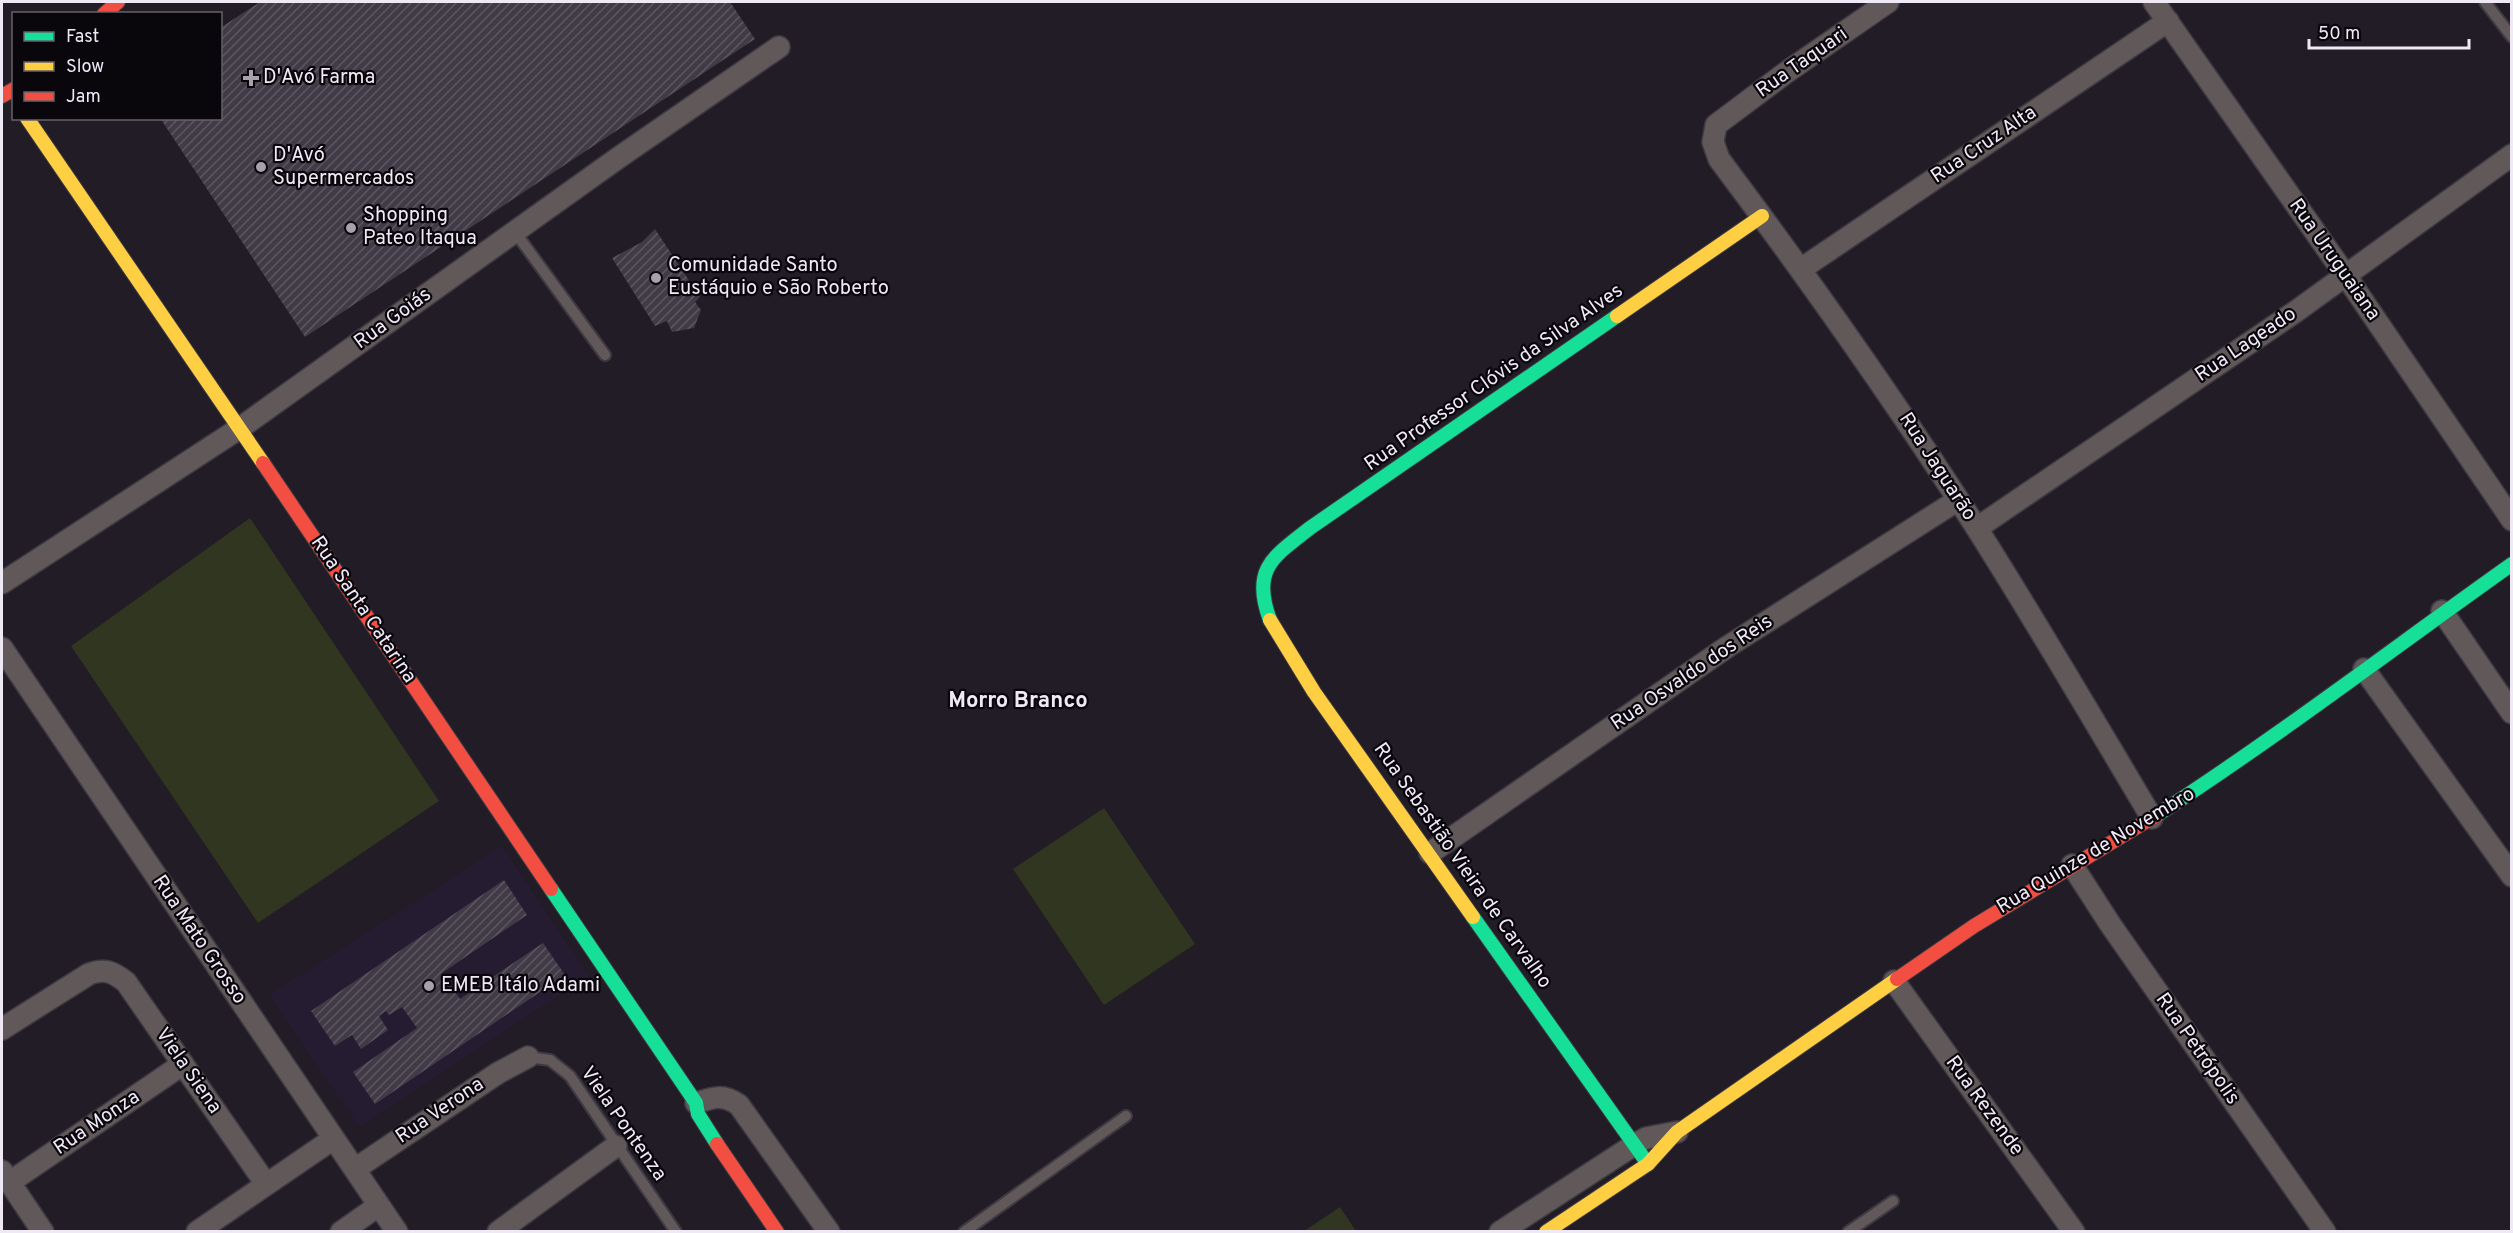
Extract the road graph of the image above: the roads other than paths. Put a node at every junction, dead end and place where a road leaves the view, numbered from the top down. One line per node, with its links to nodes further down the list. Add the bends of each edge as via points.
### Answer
1 (118, 2): 5 (street)
2 (1888, 2): 10 (street, Rua Taquari)
3 (2154, 2): 6 (street, Rua Uruguaiana)
4 (2485, 2): 7 (lane)
5 (106, 12)
6 (2168, 21): 14 (street, Rua Cruz Alta); 15 (street, Rua Uruguaiana)
7 (2511, 37)
8 (779, 47): 13 (street, Rua Goiás)
9 (28, 120): 17 (street, Rua Santa Catarina)
10 (1716, 125): 12 (street, Rua Jaguarão, via 1713,142 1719,159)
11 (2509, 163): 15 (street, Rua Lageado)
12 (1762, 216): 14 (street, Rua Jaguarão); 23 (street, Rua Professor Clóvis da Silva Alves, via 1310,528 1271,563)
13 (515, 232): 16 (lane); 17 (street, Rua Goiás)
14 (1801, 269): 18 (street, Rua Jaguarão, via 1898,406)
15 (2346, 276): 19 (street, Rua Uruguaiana); 20 (street, Rua Lageado)
16 (605, 355)
17 (240, 428): 22 (street, Rua Goiás); 36 (street, Rua Santa Catarina)
18 (1958, 500): 20 (street, Rua Jaguarão); 29 (street, Rua Osvaldo dos Reis, via 1727,647)
19 (2511, 520)
20 (1977, 528): 28 (street, Rua Jaguarão)
21 (2511, 564): 24 (street, Rua Quinze de Novembro)
22 (2, 583)
23 (1262, 584): 29 (street, Rua Sebastião Vieira de Carvalho, via 1278,634 1314,692)
24 (2442, 611): 26 (street, Rua Quinze de Novembro); 27 (street)
25 (2, 648): 39 (street, Rua Mato Grosso)
26 (2364, 669): 28 (street, Rua Quinze de Novembro, via 2249,755); 31 (street)
27 (2511, 713)
28 (2152, 818): 30 (street, Rua Quinze de Novembro)
29 (1430, 853): 40 (street, Rua Sebastião Vieira de Carvalho)
30 (2072, 865): 32 (street, Rua Quinze de Novembro); 61 (street, Rua Petrópolis)
31 (2511, 876)
32 (1894, 981): 38 (street, Rua Quinze de Novembro); 60 (street, Rua Rezende)
33 (2, 1029): 35 (street, Viela Siena, via 61,990 100,970 112,972 126,982)
34 (528, 1057): 41 (lane, Viela Pontenza, via 550,1060 570,1076); 43 (street, Rua Verona)
35 (183, 1064): 44 (street, Rua Monza); 45 (street, Viela Siena)
36 (696, 1103): 54 (street, Rua Santa Catarina, via 707,1130); 55 (street, via 717,1096 739,1105)
37 (1126, 1116): 56 (lane)
38 (1677, 1132): 40 (street, Rua Quinze de Novembro, via 1646,1138); 42 (street, Rua Quinze de Novembro)
39 (333, 1139): 43 (street, Rua Mato Grosso); 45 (street)
40 (1634, 1145): 42 (street, Rua Sebastião Vieira de Carvalho); 57 (street, Rua Quinze de Novembro)
41 (616, 1146): 52 (street); 53 (lane, Viela Pontenza)
42 (1648, 1164): 58 (street, Rua Quinze de Novembro)
43 (355, 1169): 47 (street, Rua Mato Grosso)
44 (6, 1176): 48 (street)
45 (266, 1184): 49 (street)
46 (1893, 1201): 59 (lane)
47 (378, 1206): 50 (street); 51 (street, Rua Mato Grosso)
48 (44, 1232)
49 (197, 1232)
50 (341, 1232)
51 (397, 1232)
52 (498, 1232)
53 (676, 1232)
54 (777, 1232)
55 (829, 1232)
56 (963, 1232)
57 (1500, 1232)
58 (1546, 1232)
59 (1848, 1232)
60 (2074, 1232)
61 (2325, 1232)

